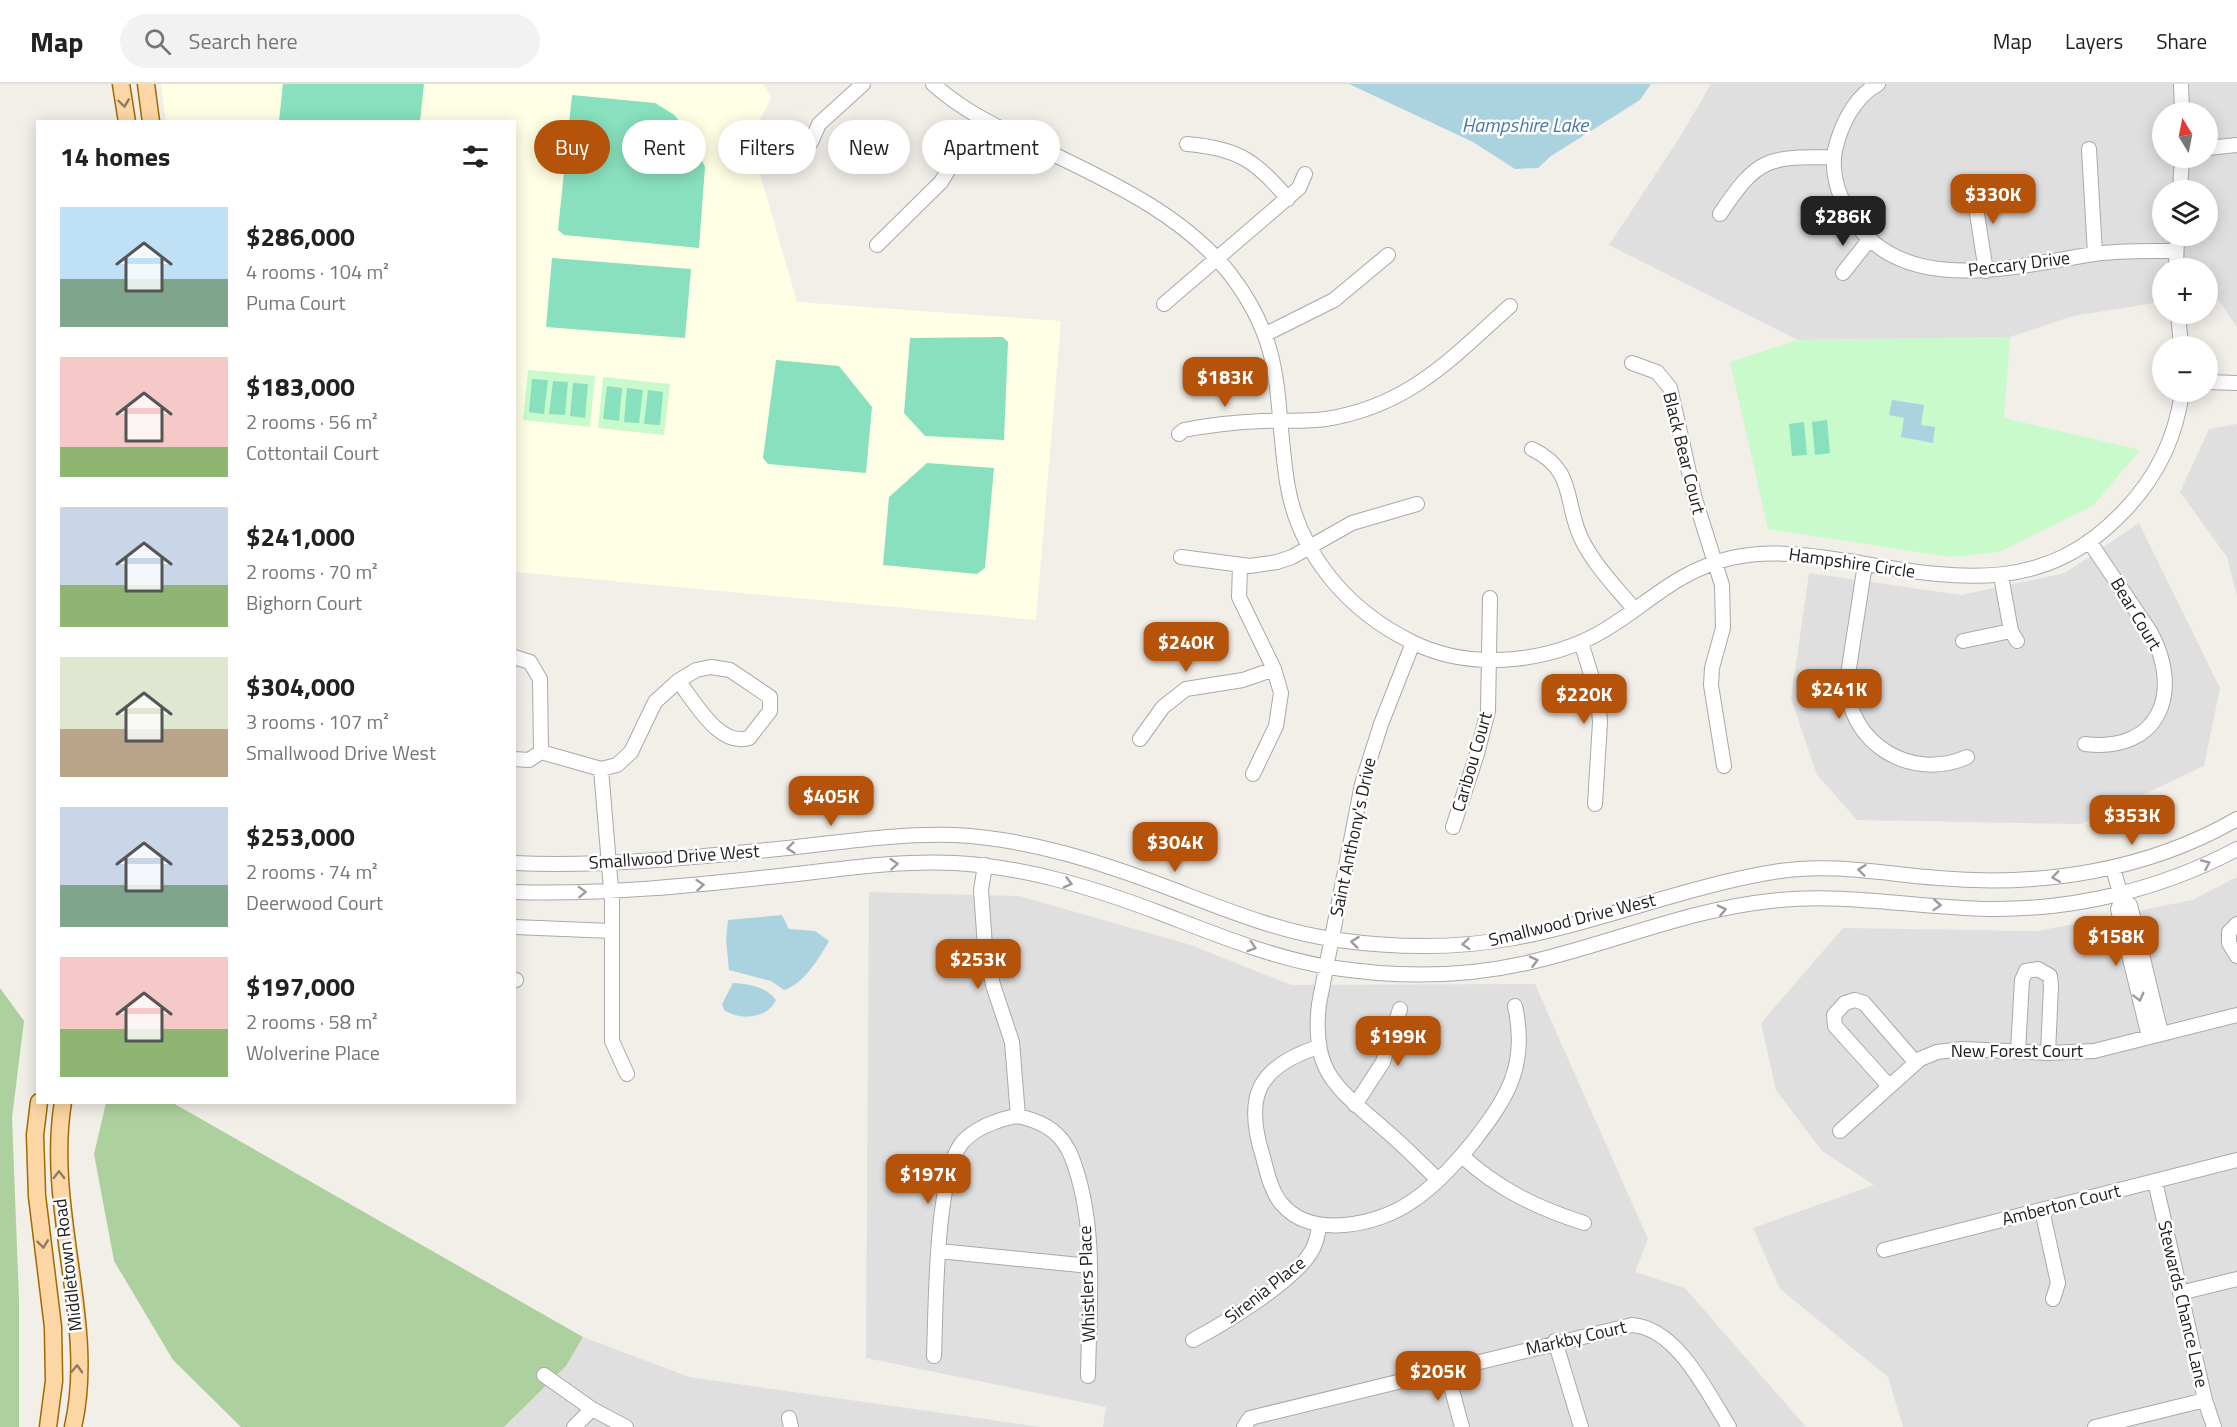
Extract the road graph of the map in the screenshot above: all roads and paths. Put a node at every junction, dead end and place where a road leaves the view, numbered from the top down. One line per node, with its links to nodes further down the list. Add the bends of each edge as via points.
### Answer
1 (121, 84): 9 (main road, one-way to 9)
2 (146, 84): 10 (main road)
3 (863, 84): 11 (street)
4 (933, 84): 8 (street, Hampshire Circle)
5 (2181, 84): 7 (street)
6 (1872, 85): 16 (street, Peccary Drive, via 1842,126)
7 (2182, 102)
8 (980, 118): 22 (street, via 941,182); 28 (street, Hampshire Circle, via 1166,215)
9 (127, 120)
10 (151, 120)
11 (816, 131)
12 (1187, 144): 19 (street, via 1219,148 1248,159 1266,172)
13 (2237, 145): 14 (street)
14 (2218, 147)
15 (2089, 149): 25 (street)
16 (1834, 157): 20 (street, via 1786,159 1761,166 1745,178); 21 (street, Peccary Drive, via 1836,181 1845,206)
17 (1305, 174): 19 (street)
18 (1972, 182): 29 (street)
19 (1288, 199): 28 (street)
20 (1720, 214)
21 (1869, 240): 29 (street, Peccary Drive, via 1916,262 1956,271); 30 (street)
22 (878, 245)
23 (2176, 246): 24 (street)
24 (2176, 251): 25 (street, Peccary Drive); 27 (street)
25 (2095, 254): 29 (street, Peccary Drive)
26 (1388, 255): 33 (street, via 1334,300)
27 (2176, 258)
28 (1217, 259): 31 (street); 33 (street, Hampshire Circle, via 1245,296)
29 (1986, 271)
30 (1843, 273)
31 (1164, 304)
32 (1510, 306): 38 (street, via 1446,366 1409,390 1346,415)
33 (1266, 334): 38 (street, Hampshire Circle, via 1277,375)
34 (1632, 363): 45 (street, Black Bear Court, via 1658,372 1670,388 1698,511)
35 (2218, 382): 36 (street)
36 (2237, 383)
37 (2180, 402): 42 (street, Hampshire Circle, via 2174,430 2151,479 2115,521)
38 (1282, 421): 39 (street, via 1221,424); 43 (street, Hampshire Circle, via 1288,489)
39 (1179, 434)
40 (1532, 449): 50 (street, via 1550,459 1559,470 1571,497 1581,539)
41 (1417, 504): 43 (street, via 1352,524)
42 (2089, 541): 48 (street, Hampshire Circle, via 2050,563); 59 (street, Bear Court, via 2160,649 2164,677 2159,713 2141,734 2113,746)
43 (1309, 548): 47 (street, via 1277,562); 53 (street, Hampshire Circle, via 1331,580 1354,603)
44 (1181, 557): 47 (street)
45 (1716, 562): 46 (street, Hampshire Circle, via 1775,553); 50 (street, Hampshire Circle, via 1671,583); 63 (street, Black Bear Court, via 1724,614 1712,668 1712,694)
46 (1865, 564): 48 (street, Hampshire Circle, via 1956,577); 61 (street, via 1847,681 1855,717 1871,740 1900,760 1932,765)
47 (1240, 566): 56 (street, via 1238,591)
48 (2001, 576): 51 (street, via 2014,636)
49 (1490, 598): 55 (street, Caribou Court)
50 (1634, 609): 52 (street, Hampshire Circle, via 1611,627)
51 (1963, 641)
52 (1581, 642): 55 (street, Hampshire Circle, via 1530,657); 66 (street, via 1598,697)
53 (1413, 643): 55 (street, Hampshire Circle); 80 (street, Saint Anthony's Drive, via 1362,784)
54 (516, 658): 60 (street, via 530,662 540,679)
55 (1490, 660): 68 (street, Caribou Court, via 1484,728)
56 (1274, 669): 58 (street, via 1243,680 1186,689 1163,707); 65 (street, via 1280,687 1279,715 1274,734)
57 (678, 681): 57 (street, via 728,738 749,738 765,721 771,706 766,693 724,668 702,669); 64 (street, via 651,707 627,758)
58 (1140, 739)
59 (2085, 744)
60 (541, 752): 62 (street, via 529,760); 64 (street)
61 (1967, 757)
62 (516, 759)
63 (1724, 766)
64 (601, 770): 71 (street)
65 (1253, 774)
66 (1595, 804)
67 (2237, 819): 73 (street, Smallwood Drive West, via 2192,842)
68 (1452, 827)
69 (2237, 849): 76 (street, Smallwood Drive West, one-way to 69)
70 (516, 863): 71 (street, Smallwood Drive West)
71 (609, 864): 74 (street); 80 (street, Smallwood Drive West, one-way to 71, via 1294,932 1233,912 1090,859 989,838 913,836)
72 (985, 865): 74 (street, Smallwood Drive West, one-way to 72, via 902,863); 82 (street, Smallwood Drive West, one-way to 82, via 1086,887 1265,951); 96 (street, via 981,890 985,946 1011,1042)
73 (2114, 868): 76 (street); 80 (street, Smallwood Drive West, one-way to 80, via 1997,881 1809,868 1712,885 1566,926 1482,943 1380,946)
74 (612, 891): 75 (street, Smallwood Drive West, one-way to 74); 79 (street)
75 (516, 892)
76 (2121, 897): 82 (street, Smallwood Drive West, one-way to 76, via 1408,974 1503,968 1721,910 1771,901 1851,898 1988,909); 86 (street, via 2130,905)
77 (2237, 924): 81 (street, via 2228,938)
78 (516, 927): 79 (street)
79 (612, 932): 91 (street, via 612,1041)
80 (1331, 939): 82 (street, Saint Anthony's Drive)
81 (2237, 956)
82 (1326, 966): 87 (street, Saint Anthony's Drive, via 1317,1025)
83 (1515, 1006): 98 (street, via 1520,1044 1515,1077 1503,1103)
84 (1400, 1009): 95 (street, via 1383,1062)
85 (2237, 1015): 86 (street, New Forest Court)
86 (2155, 1035): 89 (street, New Forest Court, via 2094,1052)
87 (1318, 1047): 95 (street, via 1331,1079); 104 (street, via 1286,1059 1273,1070 1257,1094 1254,1115 1262,1156 1281,1203 1293,1214)
88 (2018, 1051): 89 (street, New Forest Court); 89 (street, via 2022,980 2026,971 2038,969 2049,976 2051,986); 90 (street, New Forest Court, via 1949,1050 1927,1055)
89 (2048, 1053)
90 (1916, 1063): 92 (street, New Forest Court); 92 (street, via 1864,1003 1845,1003 1834,1015 1835,1026)
91 (627, 1074)
92 (1889, 1086): 97 (street, New Forest Court)
93 (39, 1104): 120 (main road, Middletown Road, one-way to 120, via 35,1135 37,1196 53,1327 54,1381)
94 (63, 1104): 121 (main road, Middletown Road, one-way to 94, via 78,1366 59,1187)
95 (1354, 1105): 100 (street)
96 (1018, 1116): 106 (street, via 988,1124 960,1145 950,1172); 107 (street, Whistlers Place, via 1053,1130 1069,1151 1084,1209)
97 (1840, 1131)
98 (1462, 1156): 100 (street); 103 (street, via 1492,1182 1520,1198)
99 (2237, 1160): 101 (street, Amberton Court)
100 (1437, 1179): 104 (street, via 1419,1197 1397,1210 1351,1224)
101 (2155, 1181): 102 (street, Amberton Court); 109 (street, Stewards Chance Lane)
102 (2042, 1210): 105 (street, Amberton Court); 110 (street, via 2058,1283)
103 (1584, 1223)
104 (1320, 1226): 111 (street, Sirenia Place, via 1313,1250 1304,1263 1239,1314)
105 (1884, 1250)
106 (939, 1251): 107 (street); 113 (street)
107 (1090, 1266): 116 (street, Whistlers Place)
108 (2237, 1279): 109 (street)
109 (2180, 1293): 117 (street, Stewards Chance Lane)
110 (2053, 1299)
111 (1193, 1340)
112 (1555, 1341): 114 (street, Markby Court); 126 (street); 127 (street, Markby Court, via 1632,1325 1656,1331 1669,1340)
113 (934, 1356)
114 (1446, 1368): 119 (street, Markby Court); 125 (street)
115 (544, 1375): 118 (street)
116 (1088, 1376)
117 (2205, 1400): 128 (street); 129 (street, Stewards Chance Lane)
118 (592, 1409): 122 (street); 123 (street)
119 (1271, 1420): 124 (street, Markby Court, via 1250,1418)
120 (48, 1427)
121 (73, 1427)
122 (573, 1427)
123 (626, 1427)
124 (1244, 1427)
125 (1462, 1427)
126 (1581, 1427)
127 (1730, 1427)
128 (2095, 1427)
129 (2214, 1427)

